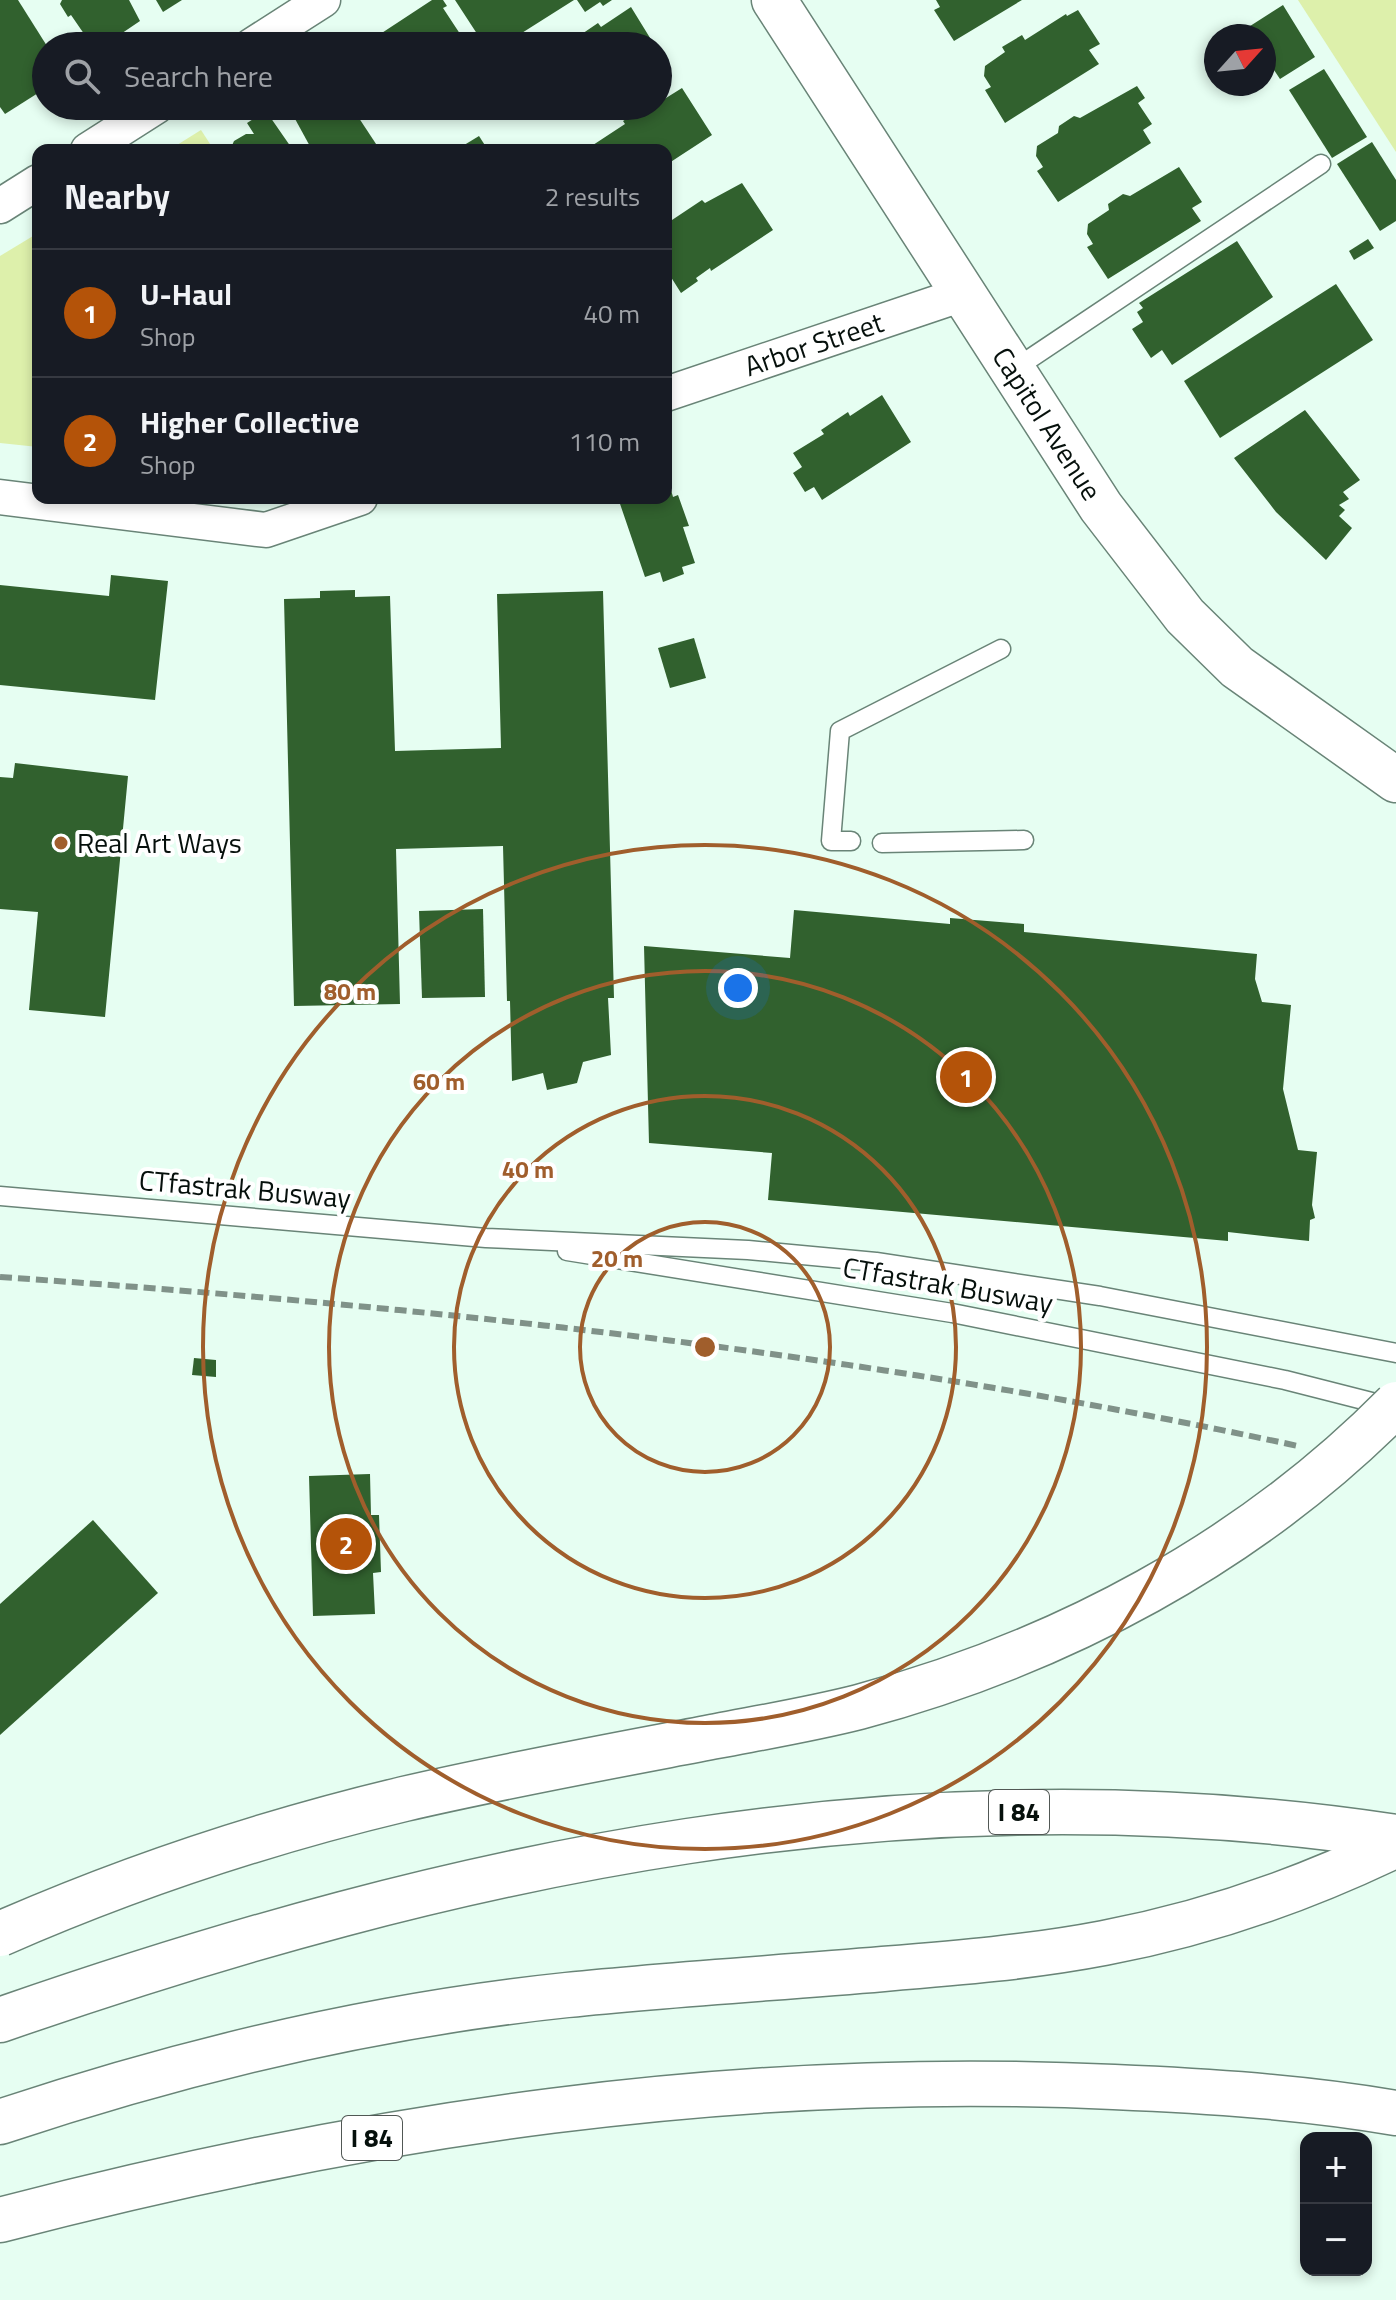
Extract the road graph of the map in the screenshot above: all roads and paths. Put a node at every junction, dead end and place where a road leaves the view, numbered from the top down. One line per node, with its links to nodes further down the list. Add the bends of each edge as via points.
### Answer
1 (323, 0): 3 (street)
2 (774, 0): 9 (main road, Capitol Avenue)
3 (273, 32)
4 (135, 120): 5 (street)
5 (97, 144)
6 (1321, 164): 10 (lane)
7 (32, 186): 8 (street)
8 (0, 206)
9 (963, 294): 10 (main road, Capitol Avenue); 11 (street, Arbor Street)
10 (1013, 370): 17 (main road, Capitol Avenue, via 1101,507 1185,616 1237,667)
11 (672, 392)
12 (0, 497): 13 (street)
13 (32, 501)
14 (56, 504): 15 (street, via 266,530)
15 (342, 504)
16 (1001, 649): 19 (lane, via 840,731 831,841)
17 (1396, 780)
18 (1024, 840): 20 (lane)
19 (851, 841)
20 (882, 843)
21 (0, 1196): 22 (lane, CTfastrak Busway)
22 (486, 1238): 23 (lane, CTfastrak Busway, via 748,1250 876,1262 1100,1296); 24 (lane, CTfastrak Busway, via 966,1315)
23 (1396, 1353)
24 (1396, 1406): 27 (main road, bridge, via 1312,1481 1221,1549 1106,1613 990,1663 826,1714 504,1777 340,1816 164,1870)
25 (1396, 1837): 28 (main road, I 84, via 1225,1818 1033,1812 731,1833 501,1874 381,1903)
26 (1396, 1845): 30 (main road, via 1255,1904 1105,1943 991,1960 471,2007 224,2057)
27 (0, 1934)
28 (0, 2020)
29 (1396, 2113): 31 (main road, I 84, via 1244,2095 1055,2084 749,2090 575,2106 411,2131)
30 (0, 2122)
31 (0, 2220)

